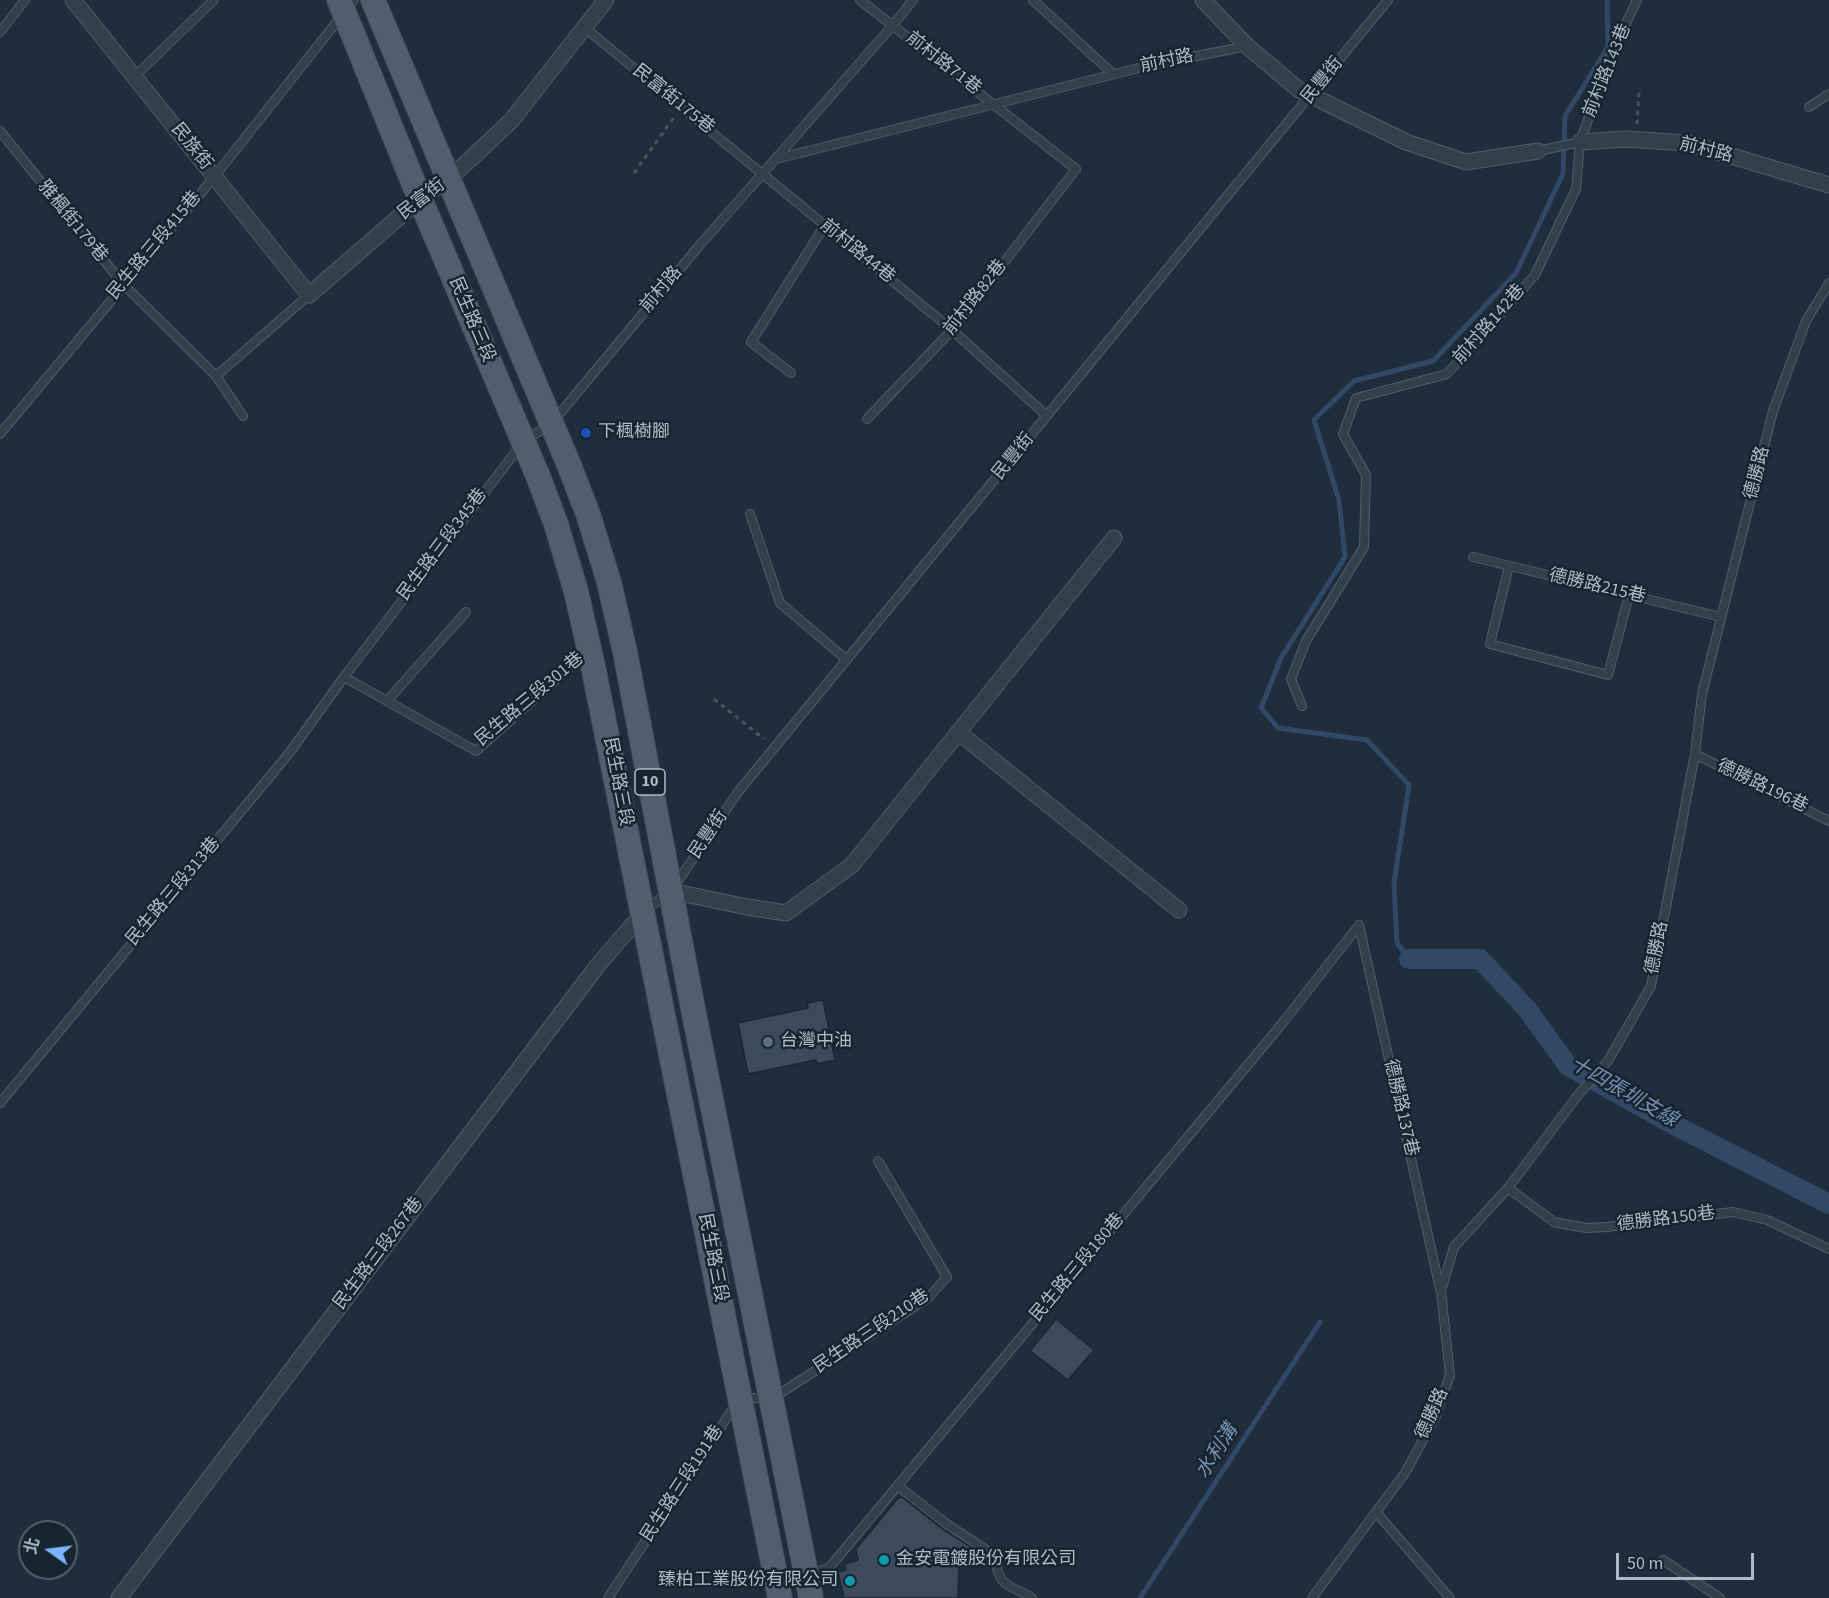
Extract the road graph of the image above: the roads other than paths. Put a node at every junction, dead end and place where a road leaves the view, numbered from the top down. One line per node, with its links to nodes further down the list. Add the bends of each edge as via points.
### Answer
1 (25, 0): 15 (lane)
2 (72, 0): 18 (street, 民族街)
3 (214, 0): 18 (lane)
4 (373, 0): 30 (main road, 民生路三段 / 10)
5 (606, 0): 14 (street, 民富街)
6 (860, 0): 13 (lane, 前村路71巷)
7 (913, 0): 13 (lane, 前村路)
8 (1033, 0): 17 (lane)
9 (1203, 0): 16 (street)
10 (1388, 0): 19 (lane, 民豐街)
11 (1637, 0): 24 (lane, 前村路143巷, via 1610,57)
12 (346, 4): 29 (lane, 民生路三段415巷); 32 (main road, 民生路三段 / 10)
13 (893, 25): 21 (lane, 前村路71巷); 26 (lane, 前村路)
14 (584, 27): 28 (lane, 民富街175巷); 30 (street, 民富街, via 511,121)
15 (0, 32)
16 (1247, 46): 17 (lane, 前村路); 19 (street, via 1298,89)
17 (1113, 74): 21 (lane, 前村路)
18 (134, 76): 29 (street, 民族街)
19 (1312, 94): 25 (street, via 1406,142 1466,162); 41 (lane, 民豐街)
20 (1829, 94): 22 (lane)
21 (994, 104): 26 (lane, 前村路); 27 (lane, 前村路71巷)
22 (1809, 107)
23 (0, 131): 35 (lane, 雅楓街179巷)
24 (1580, 142): 25 (lane); 31 (street, 前村路, via 1625,139 1688,143); 57 (lane, 前村路142巷, via 1576,189 1535,275 1447,374 1356,398 1343,434 1366,475 1364,548 1306,640 1291,679)
25 (1538, 151)
26 (774, 159): 28 (lane, 前村路)
27 (1076, 169): 37 (lane, 前村路82巷)
28 (762, 174): 33 (lane, 前村路44巷); 43 (lane, 前村路)
29 (215, 176): 35 (lane, 民生路三段415巷); 36 (street, 民族街)
30 (448, 180): 32 (street, 民富街); 43 (main road, 民生路三段 / 10)
31 (1829, 185)
32 (420, 200): 36 (street, 民富街); 45 (main road, 民生路三段 / 10)
33 (825, 225): 37 (lane, 前村路44巷); 38 (lane, via 751,342)
34 (1829, 283): 52 (lane, 德勝路, via 1806,321 1773,411)
35 (123, 284): 39 (lane, 雅楓街179巷); 44 (lane, 民生路三段415巷)
36 (309, 295): 39 (lane, 民富街)
37 (952, 330): 41 (lane, 前村路44巷); 42 (lane, 前村路82巷)
38 (791, 372)
39 (216, 376): 40 (lane, 雅楓街179巷)
40 (243, 416)
41 (1047, 417): 54 (lane, 民豐街)
42 (867, 419)
43 (552, 423): 45 (lane, 民生路三段345巷); 61 (main road, 民生路三段 / 10, via 588,514 609,582)
44 (0, 434)
45 (523, 442): 53 (main road, 民生路三段 / 10, via 556,524); 55 (lane, 民生路三段345巷)
46 (750, 514): 54 (lane, via 780,603)
47 (1114, 538): 58 (street)
48 (1473, 558): 49 (lane, 德勝路215巷)
49 (1509, 566): 50 (lane, 德勝路215巷); 50 (lane, via 1490,644 1608,675)
50 (1629, 595): 52 (lane, 德勝路215巷)
51 (466, 612): 56 (lane)
52 (1721, 617): 59 (lane, 德勝路, via 1702,694)
53 (590, 649): 56 (lane, 民生路三段301巷, via 476,751); 63 (main road, 民生路三段 / 10)
54 (847, 660): 61 (lane, 民豐街, via 738,792)
55 (344, 676): 56 (lane, 民生路三段301巷); 65 (lane, 民生路三段313巷, via 290,752)
56 (387, 701)
57 (1302, 706)
58 (958, 732): 61 (street, via 852,865 786,912); 62 (street)
59 (1695, 754): 60 (lane, 德勝路196巷); 67 (lane, 德勝路, via 1651,986 1608,1060)
60 (1829, 821)
61 (671, 891): 63 (lane, 民豐街); 71 (main road, 民生路三段 / 10)
62 (1179, 910)
63 (643, 913): 70 (main road, 民生路三段 / 10); 77 (street, 民生路三段267巷, via 598,965)
64 (1359, 925): 69 (lane, 德勝路137巷); 72 (lane, 民生路三段180巷, via 1281,1025)
65 (0, 1103)
66 (878, 1161): 71 (lane, 民生路三段210巷, via 947,1277 928,1298)
67 (1508, 1188): 68 (lane, 德勝路150巷, via 1554,1222 1606,1227 1733,1212 1767,1220); 69 (lane, 德勝路, via 1454,1247)
68 (1829, 1249)
69 (1441, 1291): 73 (lane, 德勝路, via 1450,1375 1430,1427 1405,1473)
70 (740, 1398): 71 (lane); 76 (main road, 民生路三段 / 10); 78 (lane, 民生路三段191巷)
71 (772, 1398): 75 (main road, 民生路三段 / 10)
72 (898, 1486): 75 (lane, 民生路三段180巷); 79 (lane, via 991,1553 1001,1580)
73 (1376, 1512): 80 (lane, 德勝路); 81 (lane)
74 (1664, 1560): 82 (lane)
75 (809, 1587): 76 (lane, 民生路三段180巷)
76 (778, 1590)
77 (119, 1598)
78 (608, 1598)
79 (1032, 1598)
80 (1312, 1598)
81 (1450, 1598)
82 (1720, 1598)

